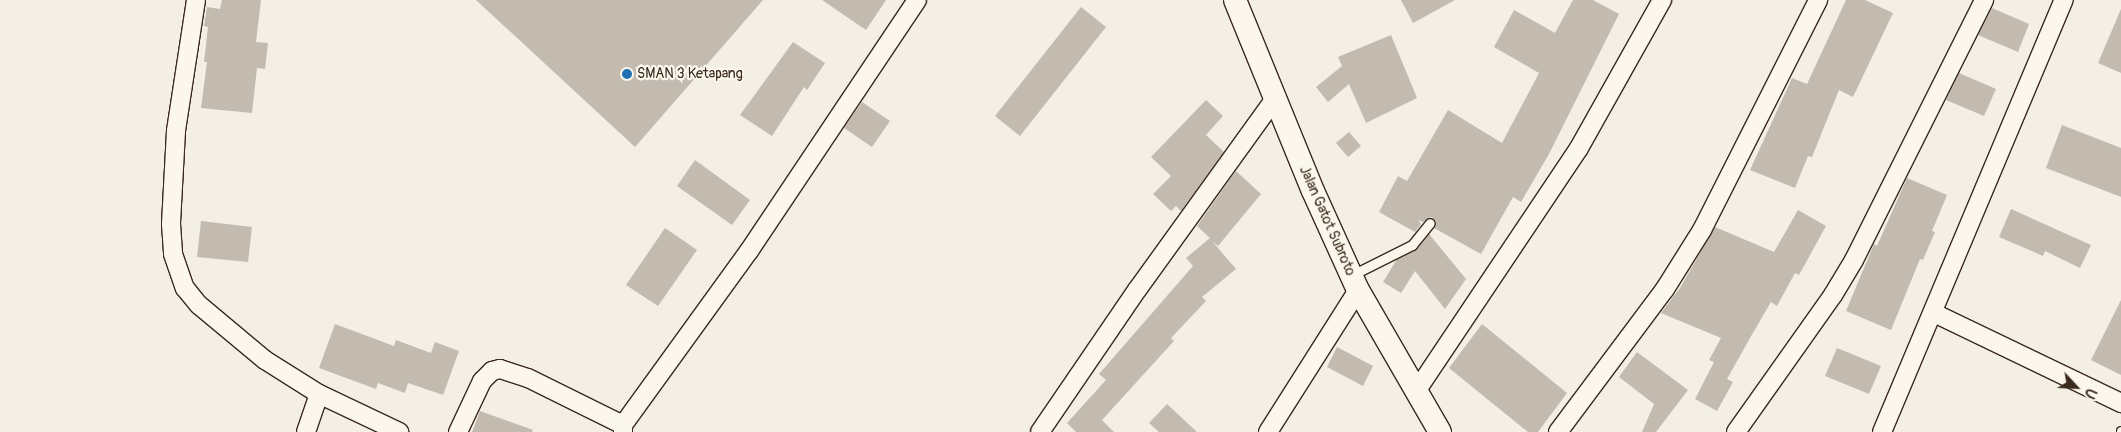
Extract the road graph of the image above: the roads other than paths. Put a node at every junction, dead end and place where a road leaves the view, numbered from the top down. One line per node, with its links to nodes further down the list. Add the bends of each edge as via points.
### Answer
1 (196, 0): 13 (street, via 176,131 171,224 173,254 185,288 205,310 265,360)
2 (916, 0): 15 (street, via 744,259)
3 (1235, 0): 8 (street, Jalan Gatot Subroto)
4 (1662, 0): 12 (street, via 1579,148)
5 (1818, 0): 22 (street, via 1702,230 1665,289)
6 (1984, 0): 23 (street, via 1854,260 1833,296)
7 (2064, 0): 11 (street)
8 (1275, 99): 10 (street, Jalan Gatot Subroto); 19 (street, via 1137,290)
9 (1430, 223): 10 (lane, via 1423,234)
10 (1355, 283): 12 (street, Jalan Gatot Subroto); 20 (street)
11 (1934, 313): 14 (street); 24 (street)
12 (1417, 390): 21 (street, Jalan Gatot Subroto)
13 (319, 394): 16 (street); 17 (street)
14 (2121, 403)
15 (623, 429): 18 (street, via 528,378 500,369 492,371 482,381)
16 (306, 432)
17 (399, 432)
18 (458, 432)
19 (1040, 432)
20 (1268, 432)
21 (1440, 432)
22 (1558, 432)
23 (1736, 432)
24 (1882, 432)

